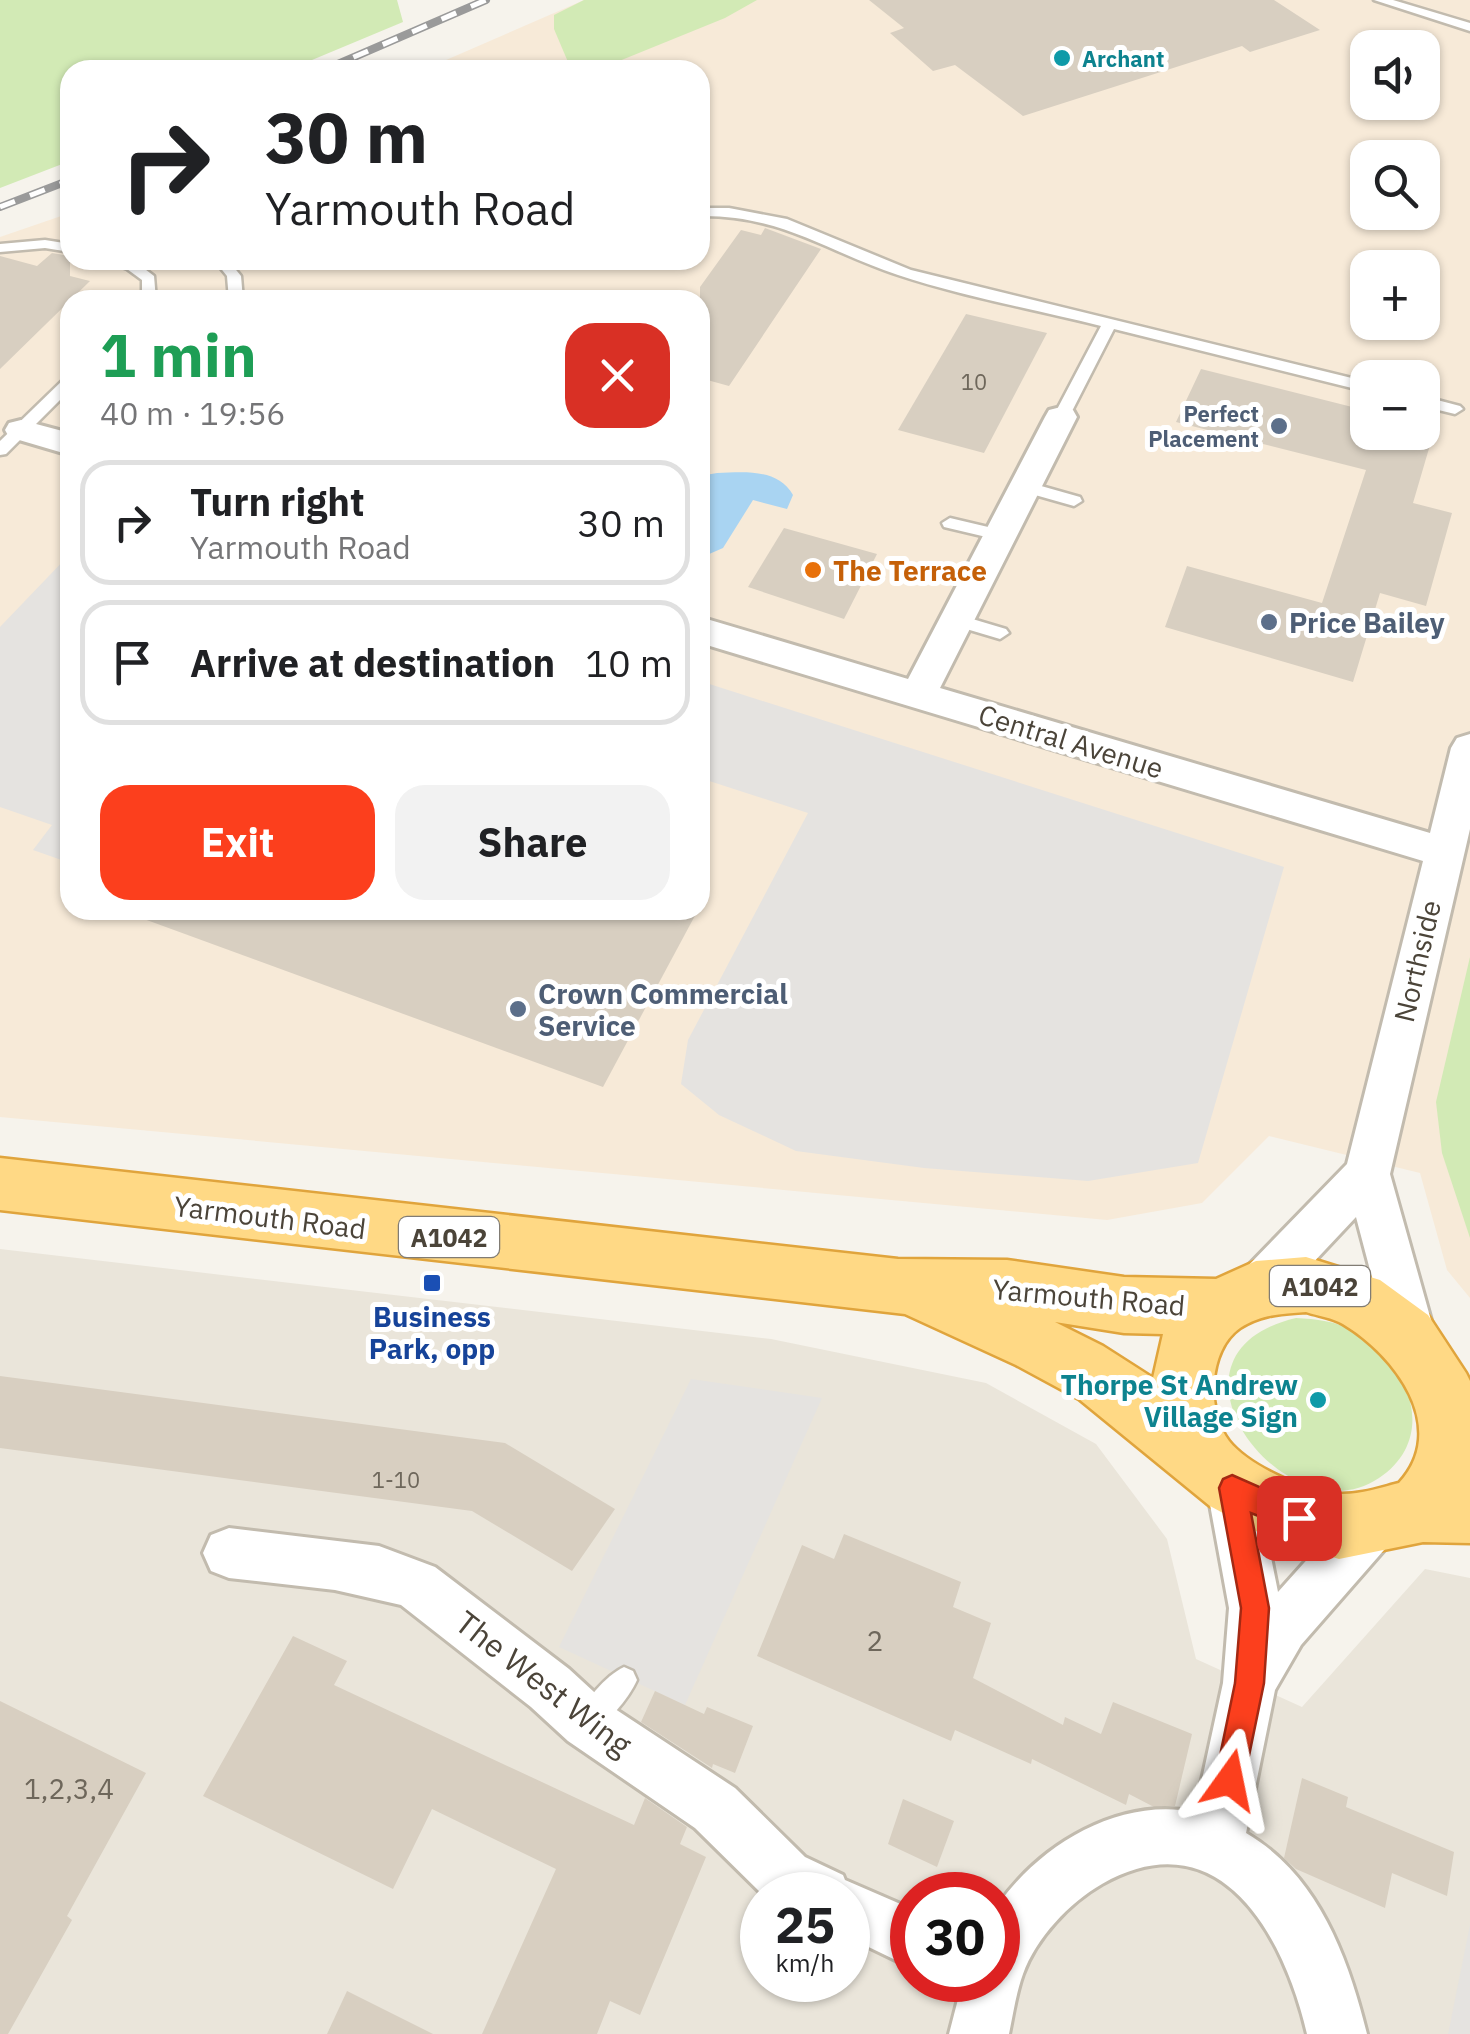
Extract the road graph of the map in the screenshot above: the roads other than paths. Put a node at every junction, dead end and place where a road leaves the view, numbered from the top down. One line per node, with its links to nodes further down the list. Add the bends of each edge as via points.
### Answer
1 (1380, 0): 2 (lane)
2 (1470, 27)
3 (710, 212): 8 (lane, via 810,229 906,273)
4 (60, 246): 5 (lane)
5 (0, 248)
6 (138, 270): 7 (lane, via 150,279)
7 (150, 290)
8 (1110, 323): 9 (lane); 13 (lane)
9 (1350, 383)
10 (60, 392): 14 (lane)
11 (1440, 406): 12 (lane)
12 (1454, 409)
13 (1061, 417): 16 (street)
14 (10, 440): 15 (street)
15 (60, 443)
16 (1027, 487): 17 (lane); 19 (street)
17 (1074, 500)
18 (950, 523): 19 (lane)
19 (999, 535): 20 (street)
20 (958, 621): 22 (lane); 23 (street)
21 (710, 633): 23 (street, Central Avenue)
22 (1000, 633)
23 (918, 695): 25 (street, Central Avenue)
24 (1470, 748): 25 (street, Northside)
25 (1443, 852): 26 (street, Northside)
26 (1367, 1174): 29 (street); 30 (street, Northside)
27 (0, 1184): 28 (highway, Yarmouth Road / A1042)
28 (898, 1286): 29 (highway, Yarmouth Road / A1042, via 1007,1287 1124,1306); 31 (highway, Yarmouth Road / A1042, via 1102,1378)
29 (1240, 1296): 30 (highway, Yarmouth Road / A1042, via 1293,1281 1327,1287 1377,1310); 31 (highway, Yarmouth Road, via 1199,1327 1180,1373 1186,1428)
30 (1438, 1366): 32 (highway, Yarmouth Road / A1042, via 1453,1444)
31 (1218, 1474): 32 (highway, Yarmouth Road / A1042, via 1266,1506 1332,1526); 35 (street, via 1255,1608)
32 (1420, 1515): 35 (street, via 1282,1626)
33 (229, 1553): 36 (street, The West Wing, via 336,1564 417,1585)
34 (624, 1680): 36 (lane)
35 (1250, 1683): 37 (street)
36 (587, 1722): 38 (street, The West Wing, via 715,1808)
37 (1216, 1844): 39 (street, via 1172,1833 1132,1838 1050,1886); 42 (street, via 1260,1872 1292,1912 1316,1960)
38 (780, 1872)
39 (1020, 1921)
40 (987, 2002): 41 (street)
41 (980, 2034)
42 (1337, 2034)

